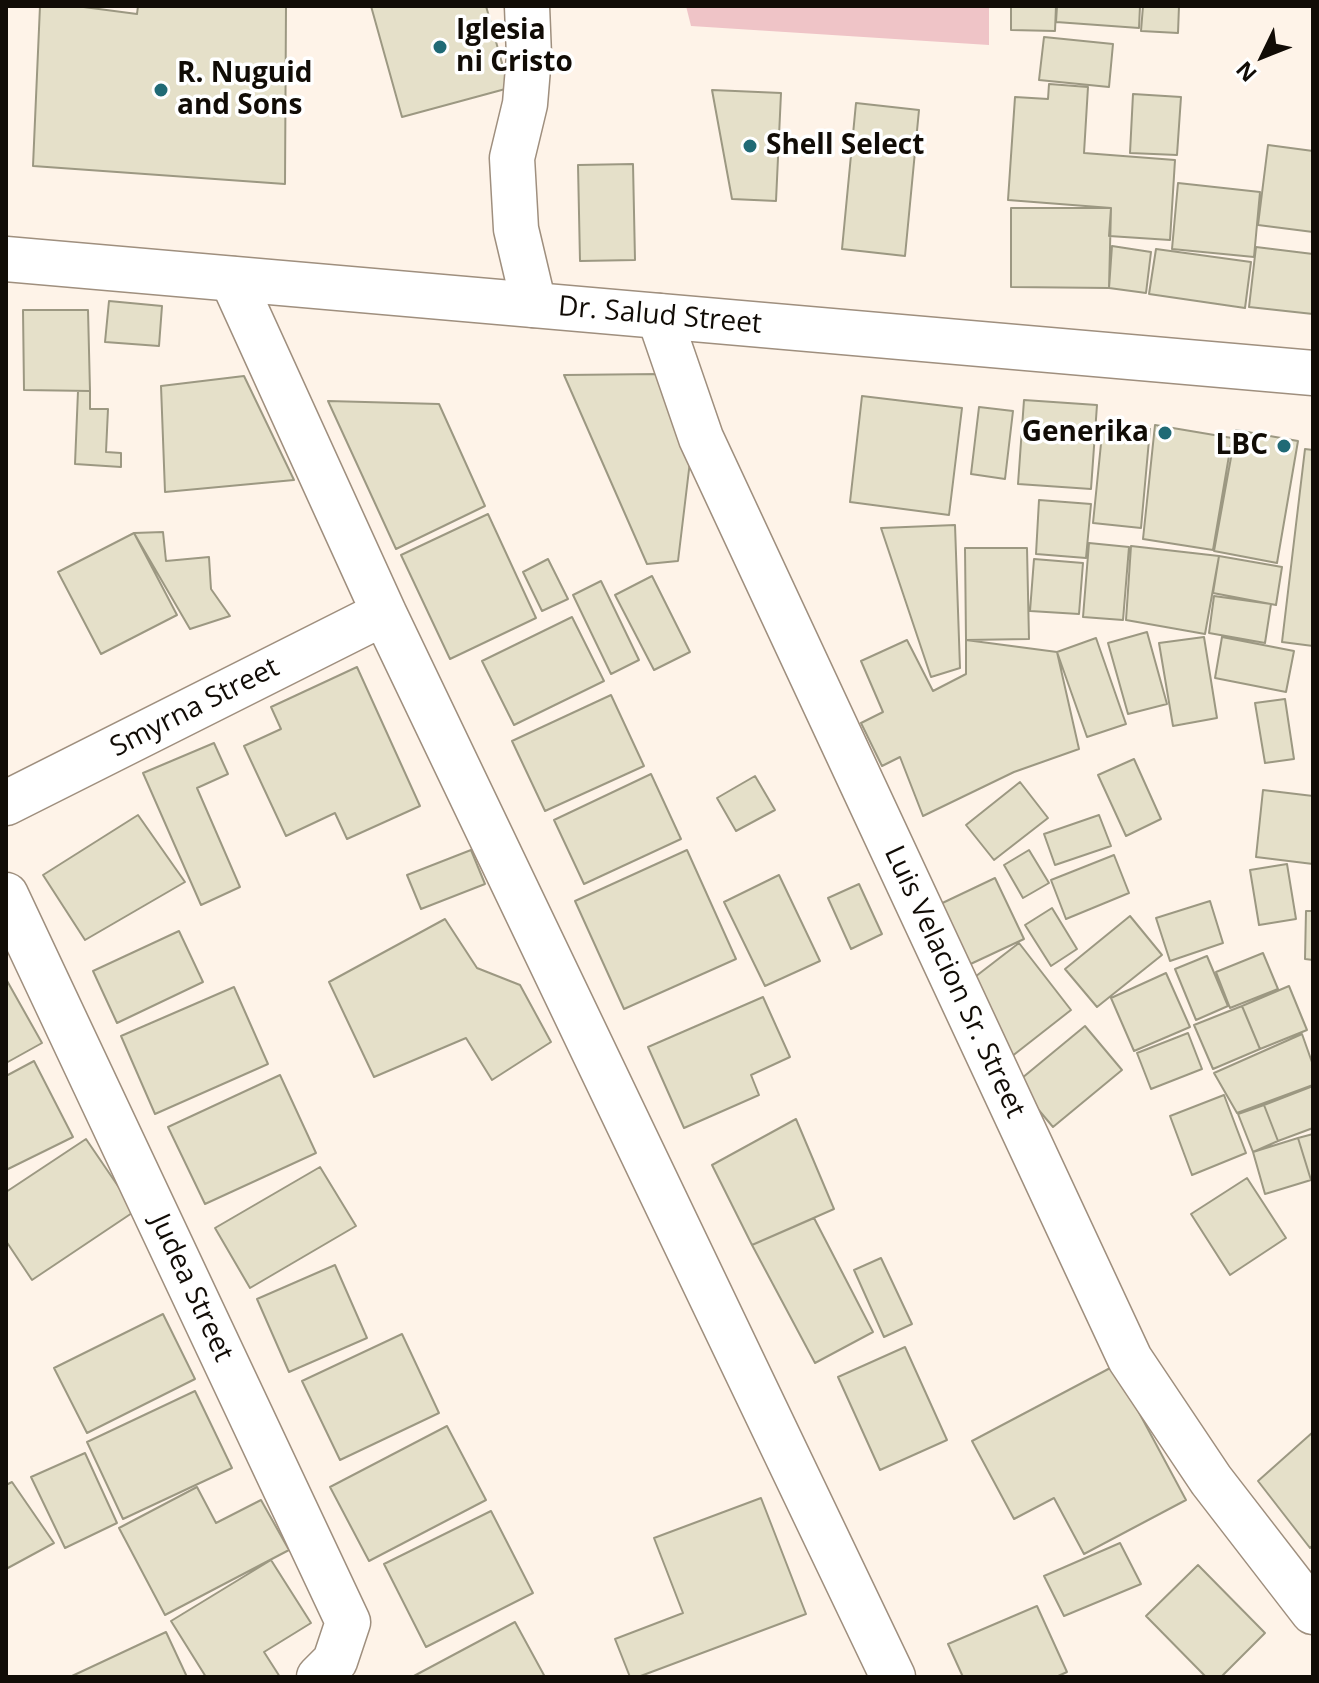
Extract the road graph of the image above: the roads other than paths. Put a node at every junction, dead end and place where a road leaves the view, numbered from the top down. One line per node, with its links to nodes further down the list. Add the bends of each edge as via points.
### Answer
1 (527, 6): 4 (street, via 526,92 512,158 516,229)
2 (6, 259): 3 (street, Dr. Salud Street)
3 (232, 279): 4 (street, Dr. Salud Street); 7 (street)
4 (534, 305): 5 (street, Dr. Salud Street)
5 (659, 316): 6 (street, Dr. Salud Street); 10 (street, Luis Velacion Sr. Street, via 701,438 1130,1359 1211,1480)
6 (1313, 373)
7 (384, 613): 8 (street, Smyrna Street); 12 (street)
8 (6, 803)
9 (6, 895): 11 (street, Judea Street, via 348,1622 335,1661)
10 (1313, 1612)
11 (319, 1677)
12 (893, 1677)

